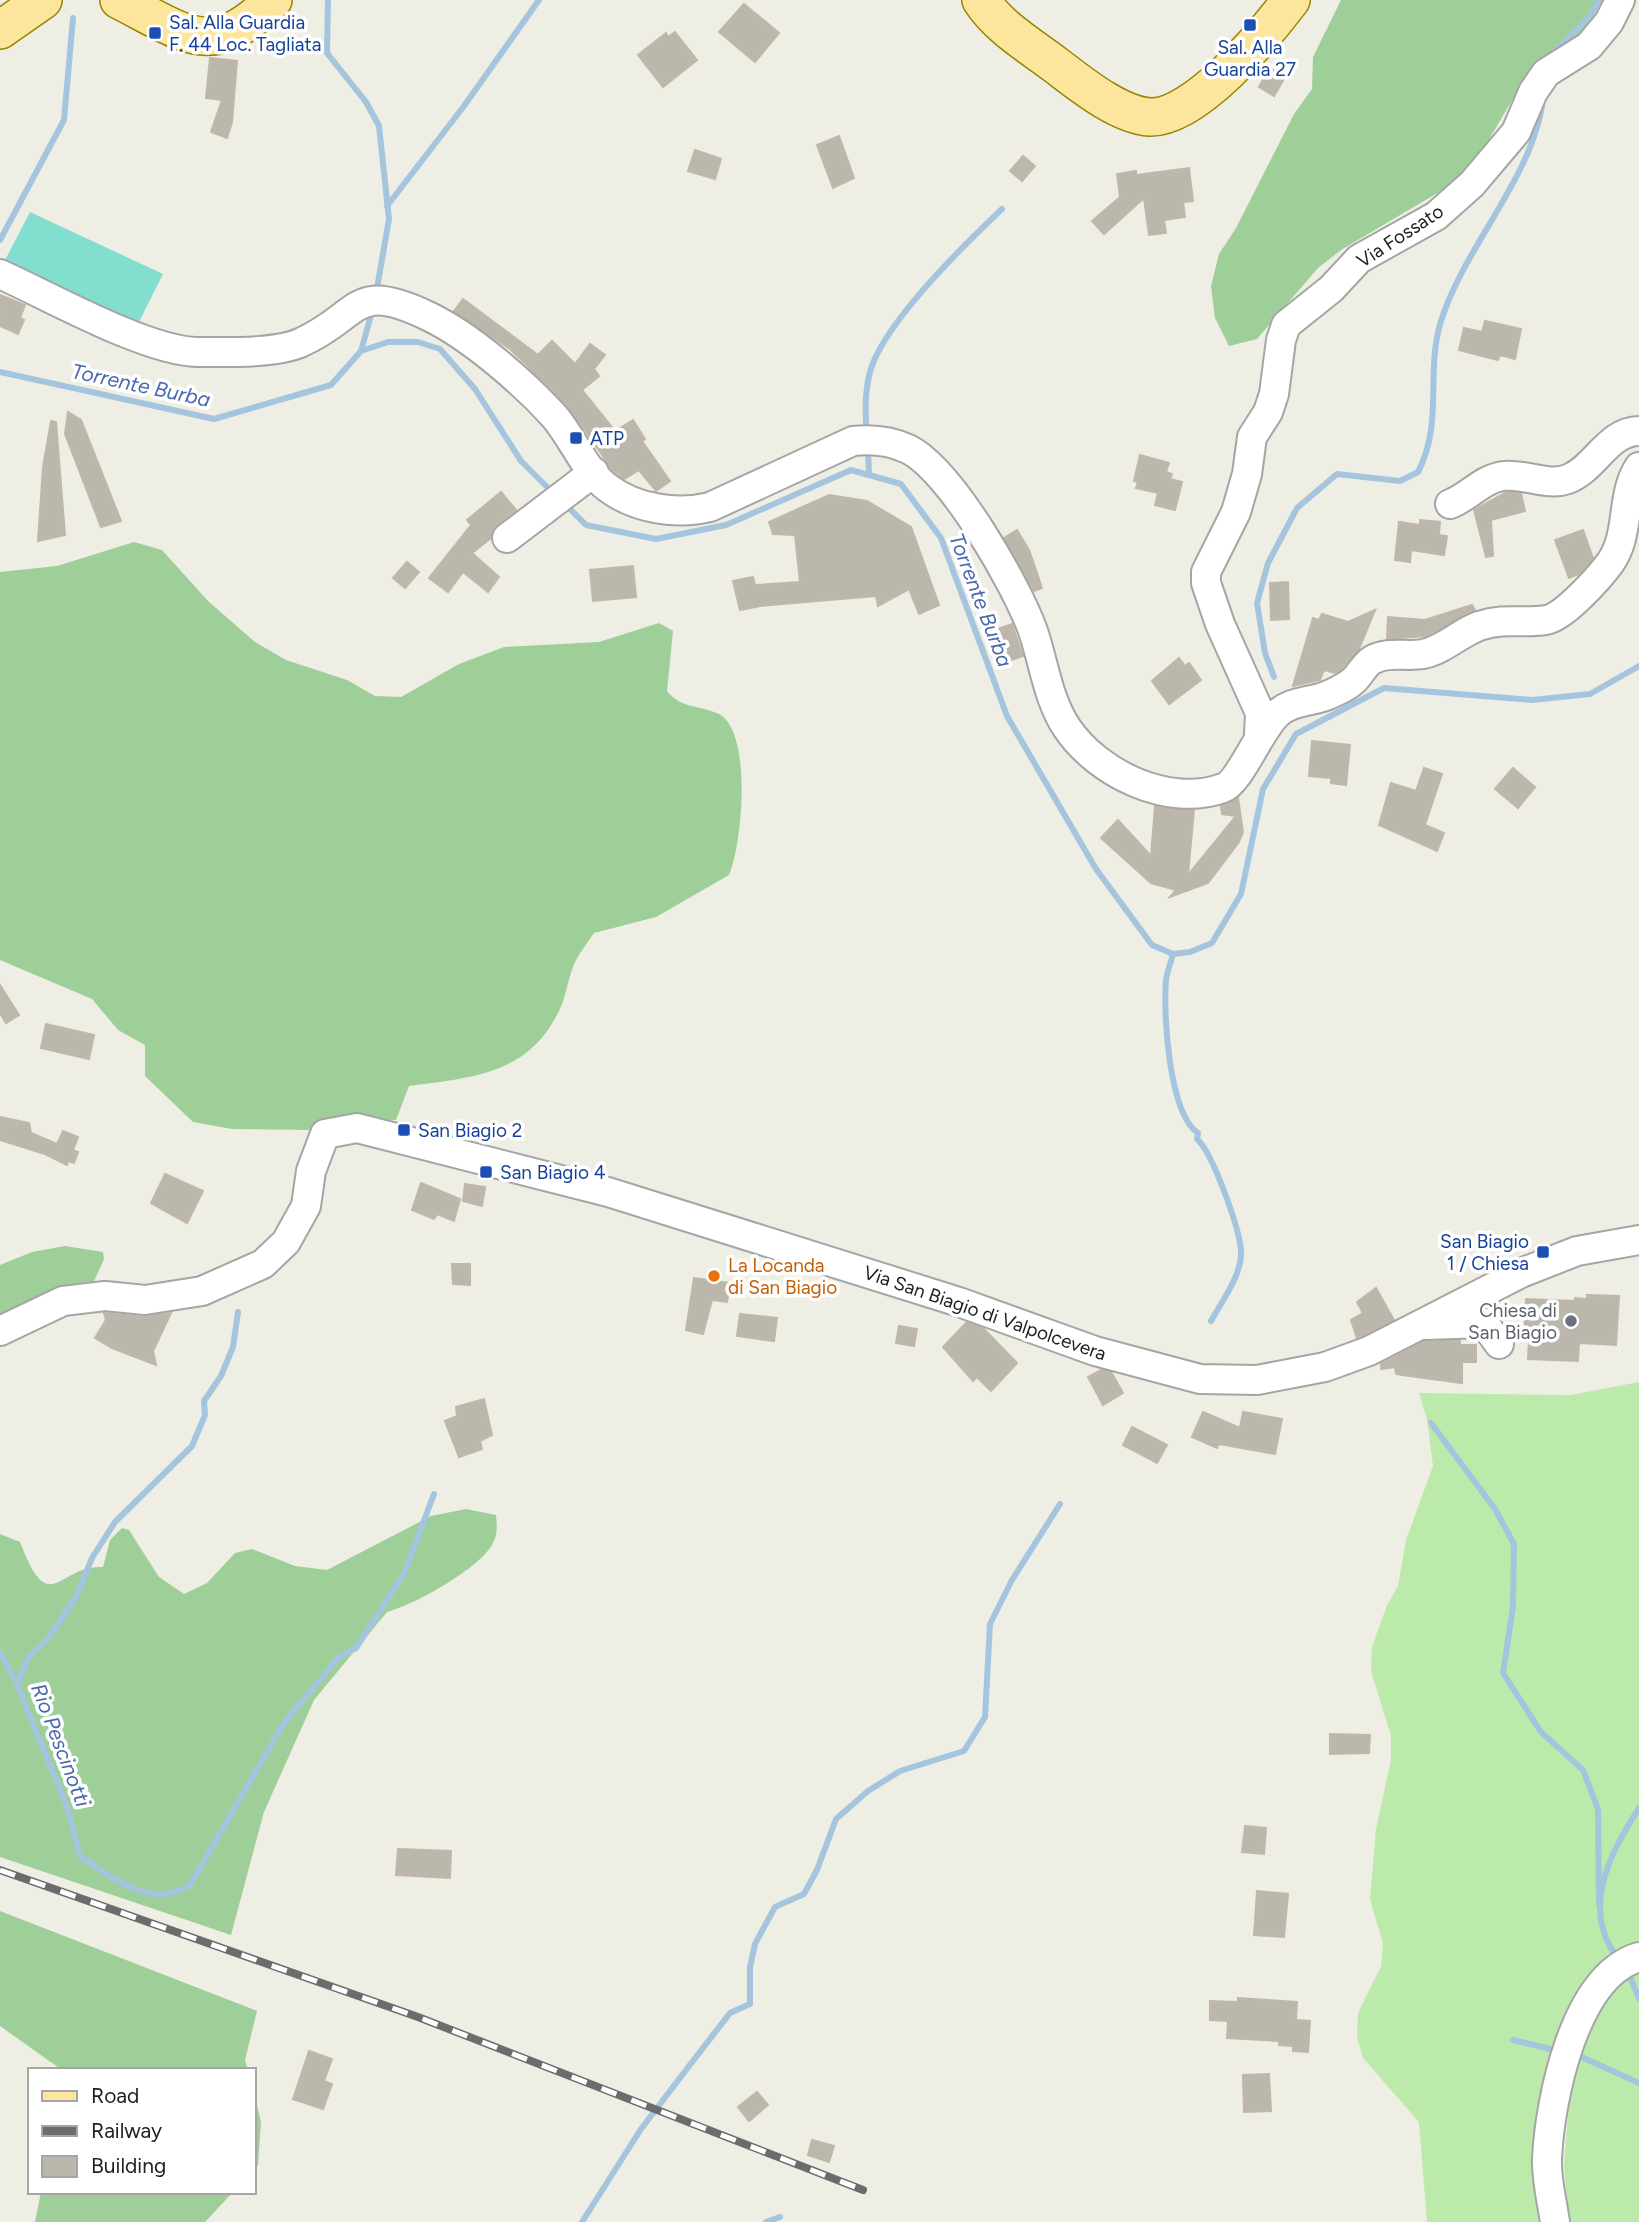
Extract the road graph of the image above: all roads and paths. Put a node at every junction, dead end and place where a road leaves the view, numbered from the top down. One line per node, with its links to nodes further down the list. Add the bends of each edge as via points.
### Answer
1 (18, 0): 8 (street)
2 (43, 0): 8 (main road)
3 (119, 0): 4 (main road, via 198,36 246,26)
4 (273, 0)
5 (981, 0): 6 (main road, via 992,16 1065,72 1123,109 1151,117 1175,111 1221,78 1252,50)
6 (1291, 0)
7 (1620, 0): 15 (street, Via Fossato, via 1589,46 1546,73 1516,132 1472,184 1436,216 1359,260 1286,325 1274,394 1252,437 1237,512 1206,572 1220,624 1261,713)
8 (0, 29)
9 (0, 274): 12 (street, via 153,343 194,352 282,348 318,333 351,307 371,300 391,301 432,317 514,379 554,417)
10 (1639, 431): 13 (street, via 1626,431 1569,479 1502,476)
11 (1639, 467): 15 (street, via 1628,484 1626,526 1611,562 1551,619 1507,619 1477,627 1424,654 1382,656 1369,662 1353,682 1279,712)
12 (584, 479): 14 (street); 15 (street, via 652,507 696,511 853,441 867,439 909,450 938,476 977,524 1017,594 1056,707 1068,729 1102,762 1162,791 1204,792 1223,789 1237,779)
13 (1450, 504)
14 (507, 538)
15 (1257, 738)
16 (1639, 1240): 17 (street, Via San Biagio di Valpolcevera, via 1577,1251)
17 (1412, 1326): 18 (street, Via San Biagio di Valpolcevera, via 1369,1350 1313,1370 1257,1380 1200,1379 1095,1351 959,1302 608,1192 357,1128 325,1135 311,1171 306,1206 286,1242 263,1264 202,1291 145,1300 105,1296 63,1301); 19 (street, via 1484,1323)
18 (0, 1331)
19 (1499, 1344)
20 (1639, 1957): 21 (street, via 1614,1972 1593,1994 1569,2044 1555,2093 1547,2161)
21 (1555, 2222)

